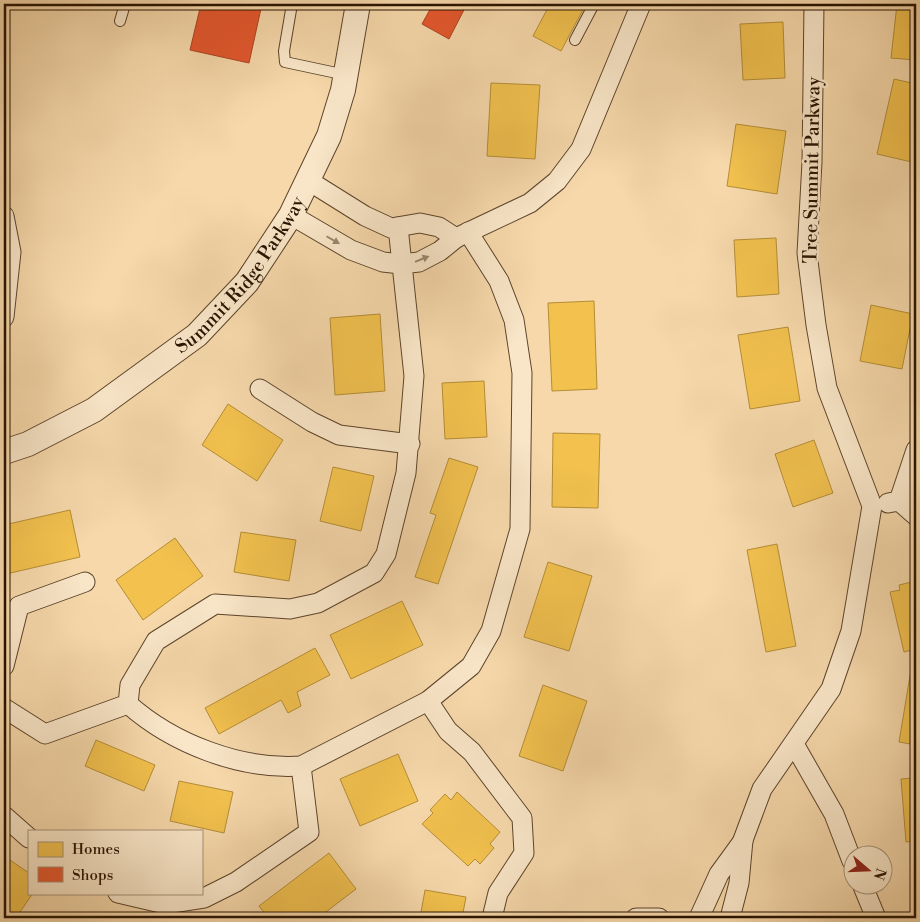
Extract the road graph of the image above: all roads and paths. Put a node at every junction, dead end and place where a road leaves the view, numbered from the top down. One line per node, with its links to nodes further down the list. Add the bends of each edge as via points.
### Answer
1 (125, 4): 7 (lane)
2 (292, 4): 9 (lane, via 285,62)
3 (358, 4): 9 (street, Summit Ridge Parkway)
4 (594, 4): 8 (lane)
5 (640, 4): 14 (street, via 581,148 557,181 530,203)
6 (814, 4): 22 (street, Tree Summit Parkway, via 808,262 827,388)
7 (120, 21)
8 (575, 40)
9 (346, 76): 10 (street, Summit Ridge Parkway, via 330,136)
10 (309, 181): 11 (street, Summit Ridge Parkway); 13 (street, via 365,216 391,228)
11 (291, 215): 15 (street, one-way to 15, via 351,250 383,262); 20 (street, Summit Ridge Parkway, via 247,282 197,335 94,410 28,444)
12 (4, 216): 16 (street, via 10,252)
13 (398, 227): 14 (street, via 420,223); 15 (street)
14 (462, 235): 15 (street, one-way to 14, via 419,262); 26 (street, via 499,281 514,320 522,373 520,530 491,631 471,666)
15 (401, 264): 18 (street, via 414,376)
16 (4, 317)
17 (260, 389): 18 (street, via 339,435)
18 (410, 444): 27 (street, via 386,554 374,573 318,603 290,609 215,604 156,641 130,685)
19 (916, 450): 21 (street)
20 (4, 452)
21 (899, 501): 22 (street); 23 (street)
22 (872, 506): 29 (street, via 851,631 831,689)
23 (916, 516)
24 (85, 582): 25 (street, via 19,606)
25 (4, 666)
26 (428, 701): 30 (street); 37 (street, via 448,731 472,752 522,818 524,854 498,892)
27 (128, 704): 28 (street, via 45,734); 30 (street, via 145,720 211,751 278,768)
28 (4, 708)
29 (794, 744): 33 (street, via 762,789); 34 (street, via 834,814)
30 (301, 766): 35 (street, via 309,832 236,882 204,898 165,904)
31 (4, 816): 32 (street)
32 (28, 837)
33 (743, 840): 40 (street, via 719,874); 41 (street, via 740,883)
34 (845, 844)
35 (122, 894)
36 (866, 894): 42 (street)
37 (492, 918)
38 (636, 918): 39 (street)
39 (659, 918)
40 (699, 918)
41 (730, 918)
42 (876, 918)

